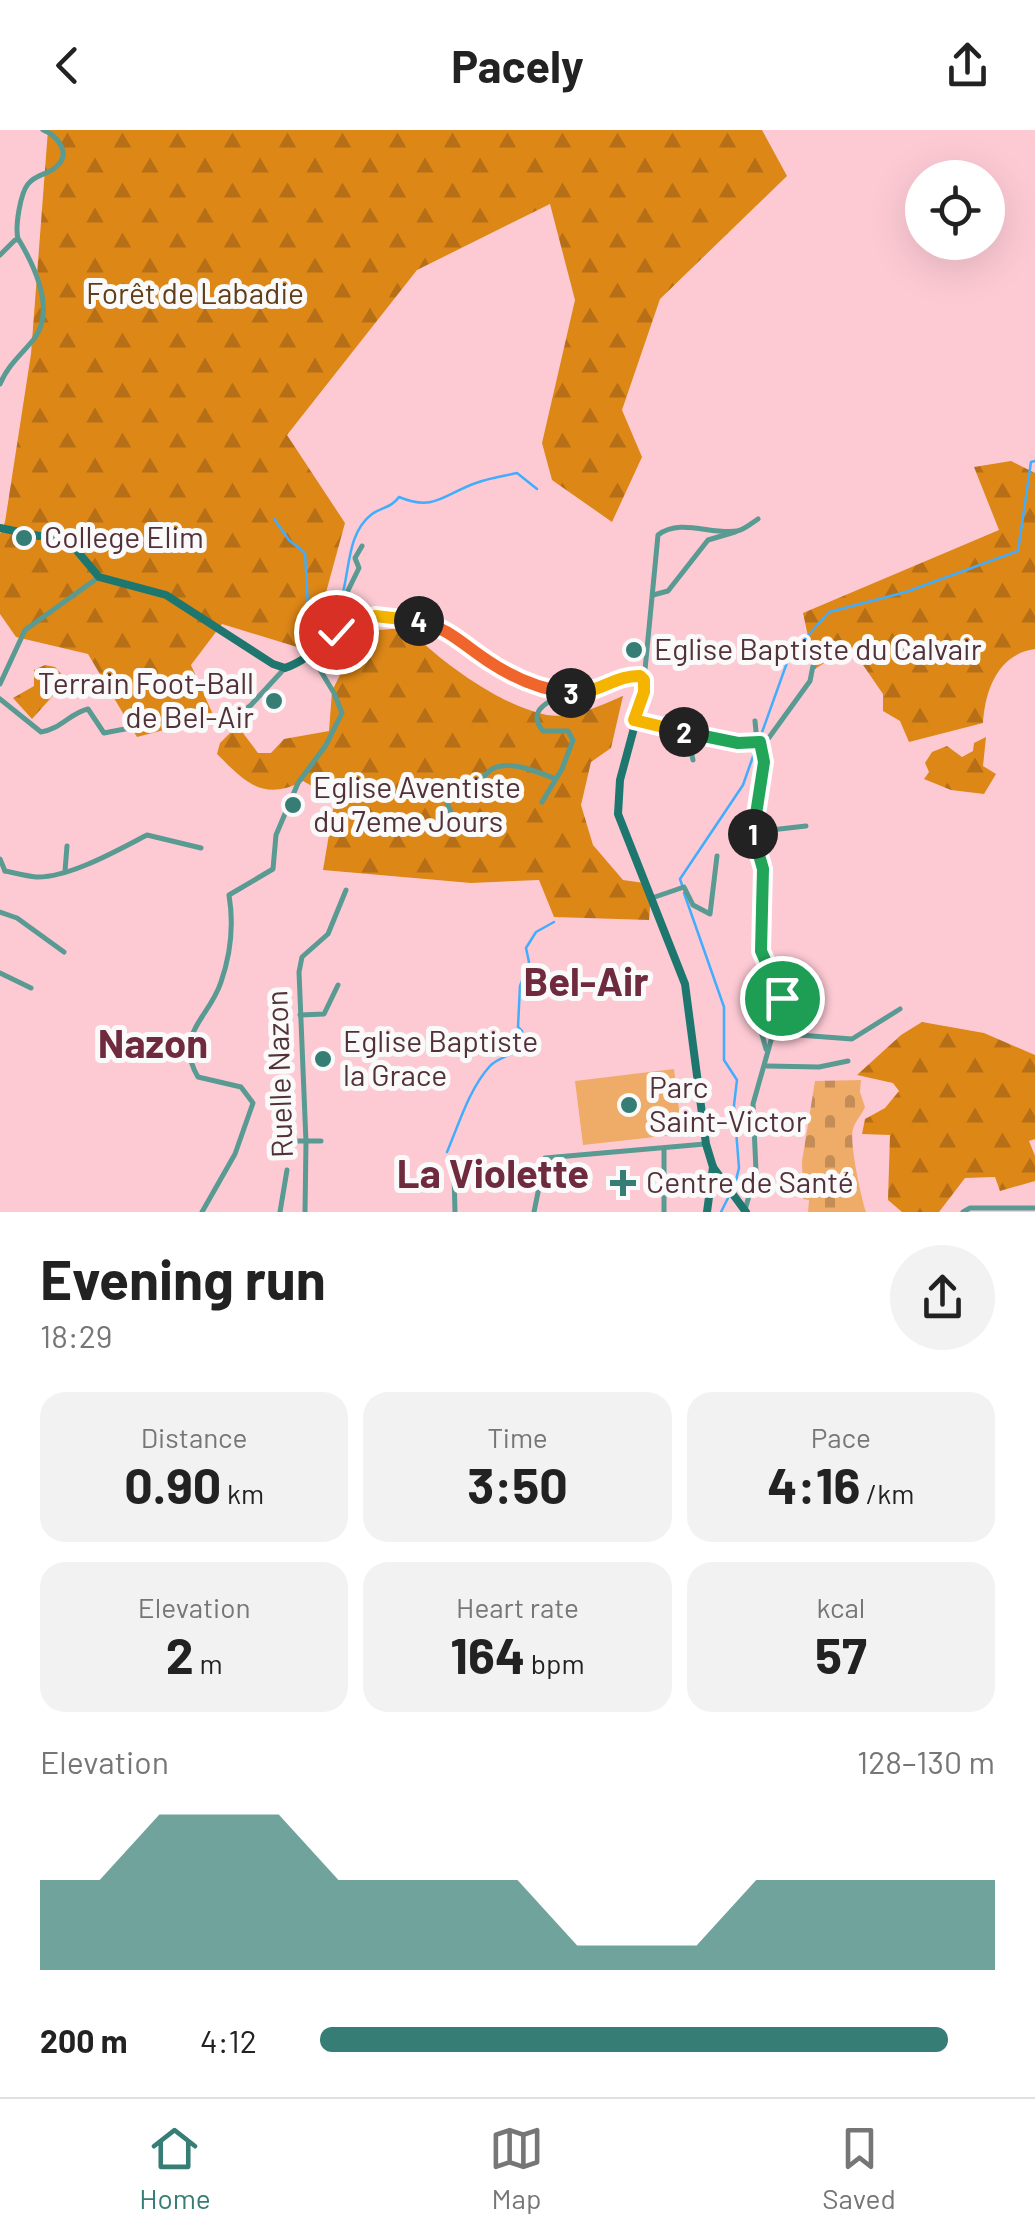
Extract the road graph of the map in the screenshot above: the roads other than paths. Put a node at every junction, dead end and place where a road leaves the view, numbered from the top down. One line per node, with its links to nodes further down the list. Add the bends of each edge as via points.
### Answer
1 (43, 130): 2 (street, via 64,156 25,187)
2 (18, 239): 3 (street); 4 (street, via 36,271 42,310 38,334)
3 (0, 255)
4 (0, 384)
5 (758, 519): 7 (street)
6 (0, 528): 9 (street, via 58,536)
7 (738, 531): 10 (street, via 708,540 668,591); 10 (street, via 659,533)
8 (362, 546): 11 (street, via 359,568 334,619)
9 (98, 577): 14 (street, via 166,595); 16 (street, via 25,630)
10 (652, 595): 15 (street)
11 (336, 632): 12 (street); 17 (street, via 375,616 422,622 450,631 515,676)
12 (311, 655): 14 (street); 63 (street, via 342,713 298,783 276,835 273,869 228,895 234,923 220,986 190,1034 198,1077 241,1087 252,1103)
13 (813, 666): 24 (street, via 799,700 772,736)
14 (285, 668): 22 (street)
15 (644, 680): 17 (street, via 633,675 591,693); 19 (street)
16 (0, 684)
17 (564, 692): 26 (street, via 536,713 543,731 572,736)
18 (0, 698): 21 (street, via 41,732 88,708 104,733)
19 (634, 720): 23 (street); 38 (street, via 618,814)
20 (755, 721): 24 (street)
21 (130, 728)
22 (219, 730)
23 (686, 732): 24 (street); 25 (street)
24 (759, 742): 30 (street, via 764,762)
25 (694, 760)
26 (556, 779): 27 (street); 28 (street, via 503,766 474,786 447,780 442,790)
27 (542, 802)
28 (452, 814)
29 (806, 826): 30 (street)
30 (753, 832): 47 (street, via 763,869 761,951 782,998)
31 (66, 846): 35 (street)
32 (201, 848): 35 (street, via 147,835)
33 (717, 856): 38 (street, via 710,914 693,905 683,887)
34 (0, 859): 36 (street)
35 (65, 872): 36 (street)
36 (3, 874)
37 (346, 890): 46 (street, Ruelle Nazon, via 328,934 302,957)
38 (649, 899): 54 (street, via 684,984)
39 (0, 912): 40 (street)
40 (64, 952)
41 (0, 973): 44 (street)
42 (755, 979): 48 (street)
43 (338, 986): 46 (street, via 324,1014)
44 (31, 988)
45 (900, 1009): 47 (street, via 852,1039)
46 (300, 1015): 53 (street, Ruelle Nazon)
47 (772, 1033): 48 (street)
48 (767, 1054): 50 (street)
49 (848, 1061): 50 (street)
50 (766, 1066): 62 (street, via 754,1104 756,1172)
51 (281, 1099): 53 (street, via 282,1142)
52 (320, 1141): 53 (street)
53 (306, 1142): 65 (street, Ruelle Nazon)
54 (706, 1144): 55 (street); 56 (street)
55 (664, 1149): 67 (street, via 544,1158); 68 (street)
56 (713, 1167): 62 (street); 69 (street)
57 (287, 1170): 64 (street)
58 (454, 1174): 66 (street)
59 (1035, 1208): 61 (street)
60 (967, 1210): 61 (street)
61 (1004, 1210)
62 (746, 1211)
63 (202, 1212)
64 (280, 1212)
65 (305, 1212)
66 (455, 1212)
67 (534, 1212)
68 (664, 1212)
69 (707, 1212)

